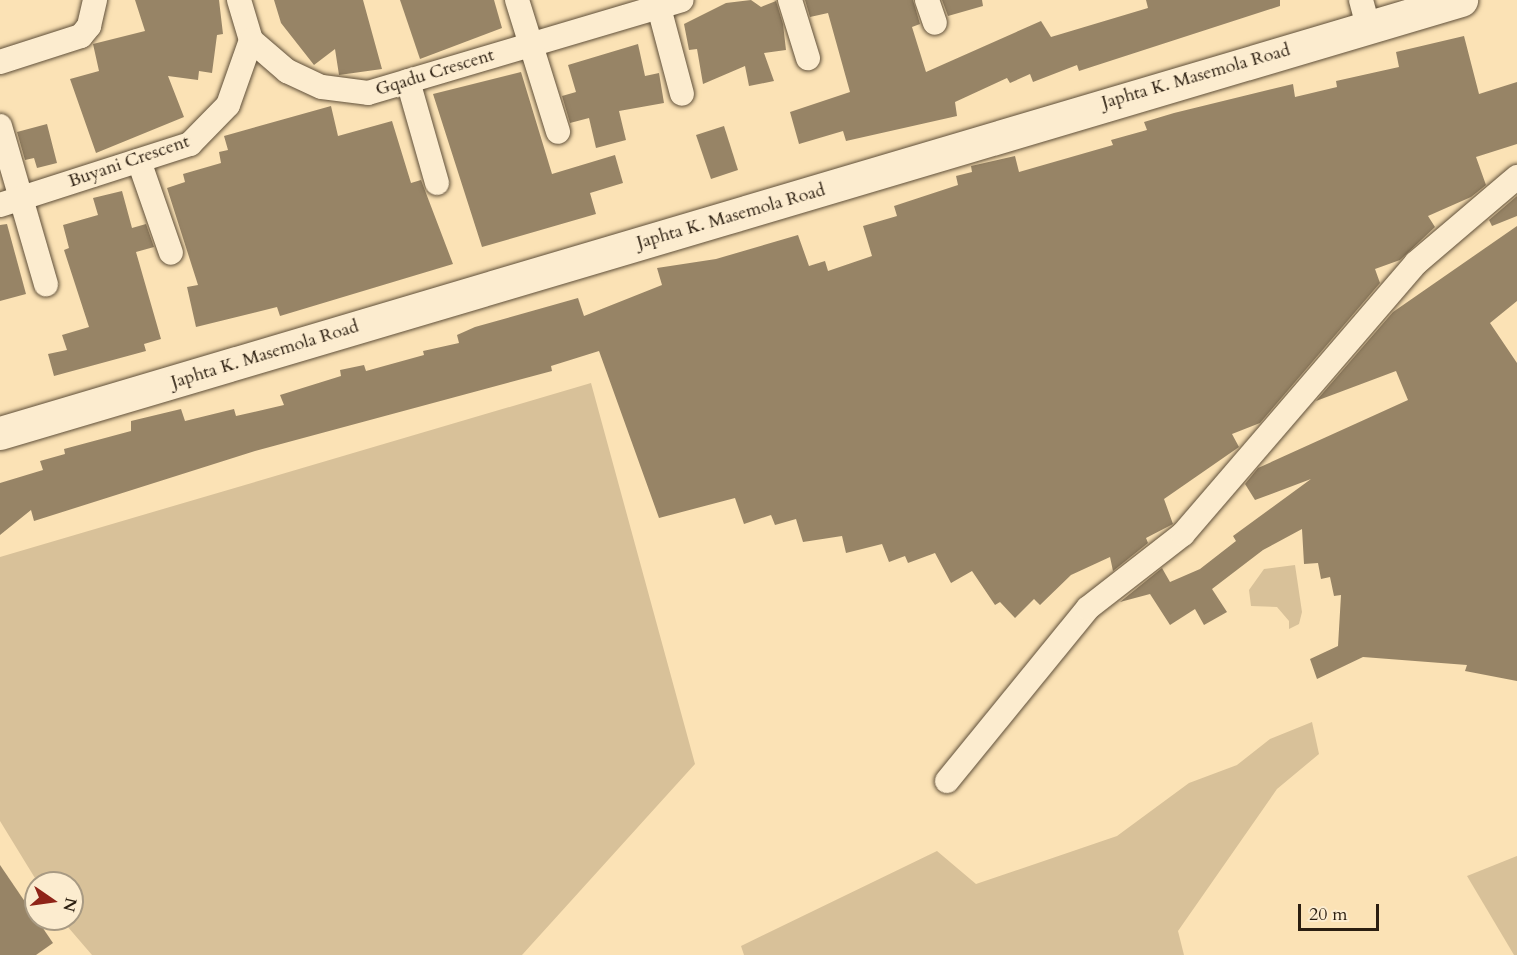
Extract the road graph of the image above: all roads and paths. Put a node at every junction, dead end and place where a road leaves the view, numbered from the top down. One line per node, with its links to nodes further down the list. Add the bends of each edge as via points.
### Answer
1 (95, 0): 13 (street, via 89,26 81,36)
2 (239, 0): 10 (street)
3 (517, 0): 11 (street)
4 (790, 0): 12 (street)
5 (927, 0): 9 (street)
6 (1461, 0): 8 (main road, Japhta K. Masemola Road)
7 (666, 2): 11 (street, Gqadu Crescent); 15 (street, Gqadu Crescent)
8 (1364, 13): 24 (main road, Japhta K. Masemola Road)
9 (935, 23)
10 (251, 40): 14 (street, Gqadu Crescent, via 287,71 321,87 368,93); 18 (street, Buyani Crescent, via 228,105 209,129 190,144)
11 (530, 45): 14 (street, Gqadu Crescent); 17 (street)
12 (808, 58)
13 (0, 62)
14 (408, 81): 20 (street)
15 (682, 94)
16 (0, 126): 21 (street)
17 (558, 132)
18 (139, 161): 21 (street, Buyani Crescent); 22 (street)
19 (1517, 177): 25 (street, via 1416,263 1183,534 1088,608)
20 (437, 183)
21 (10, 202): 23 (street)
22 (171, 253)
23 (46, 284)
24 (0, 433)
25 (946, 781)

